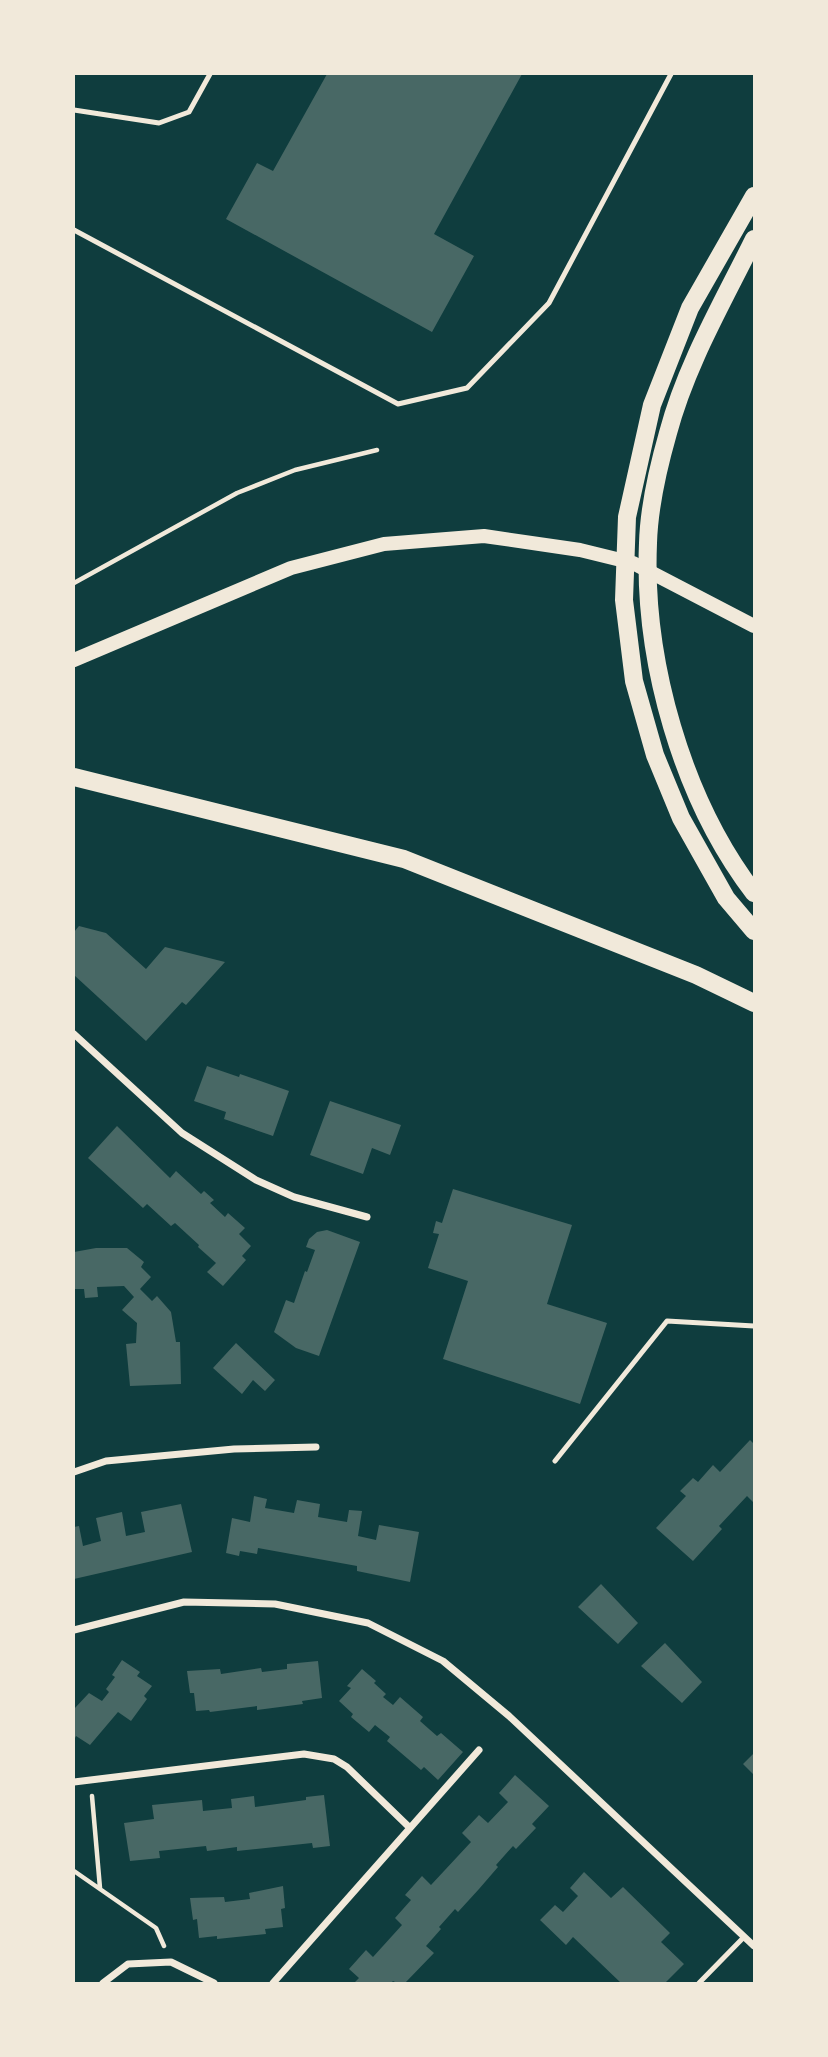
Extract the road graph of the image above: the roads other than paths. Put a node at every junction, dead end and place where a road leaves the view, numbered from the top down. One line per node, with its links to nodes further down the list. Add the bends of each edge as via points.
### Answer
1 (210, 74): 3 (lane, via 189,112 159,123)
2 (671, 74): 5 (lane, via 549,303 467,388 398,404)
3 (74, 110)
4 (754, 196): 11 (main road, via 690,308 652,405 627,517 624,600 634,681 655,755 681,818 726,898)
5 (74, 230)
6 (754, 239): 10 (main road, via 683,387 665,444 648,543 650,605 660,683 671,723 715,830)
7 (754, 626): 8 (main road, via 633,564 579,550 484,537 384,544 291,568)
8 (74, 660)
9 (74, 777): 12 (main road, via 404,859 696,975)
10 (754, 892)
11 (754, 932)
12 (754, 1003)
13 (74, 1034): 14 (street, via 182,1133 256,1180 294,1197)
14 (367, 1217)
15 (754, 1326): 17 (lane, via 667,1321)
16 (316, 1447): 18 (street, via 106,1461)
17 (555, 1461)
18 (74, 1472)
19 (74, 1630): 23 (street, via 184,1602 275,1604 368,1623 443,1661 509,1716)
20 (480, 1750): 22 (street)
21 (74, 1782): 22 (street, via 304,1754 334,1759 347,1767)
22 (409, 1827): 27 (street)
23 (744, 1937): 24 (street); 28 (lane)
24 (754, 1946)
25 (103, 1983): 26 (street, via 128,1964 171,1962)
26 (214, 1983)
27 (273, 1983)
28 (699, 1983)

